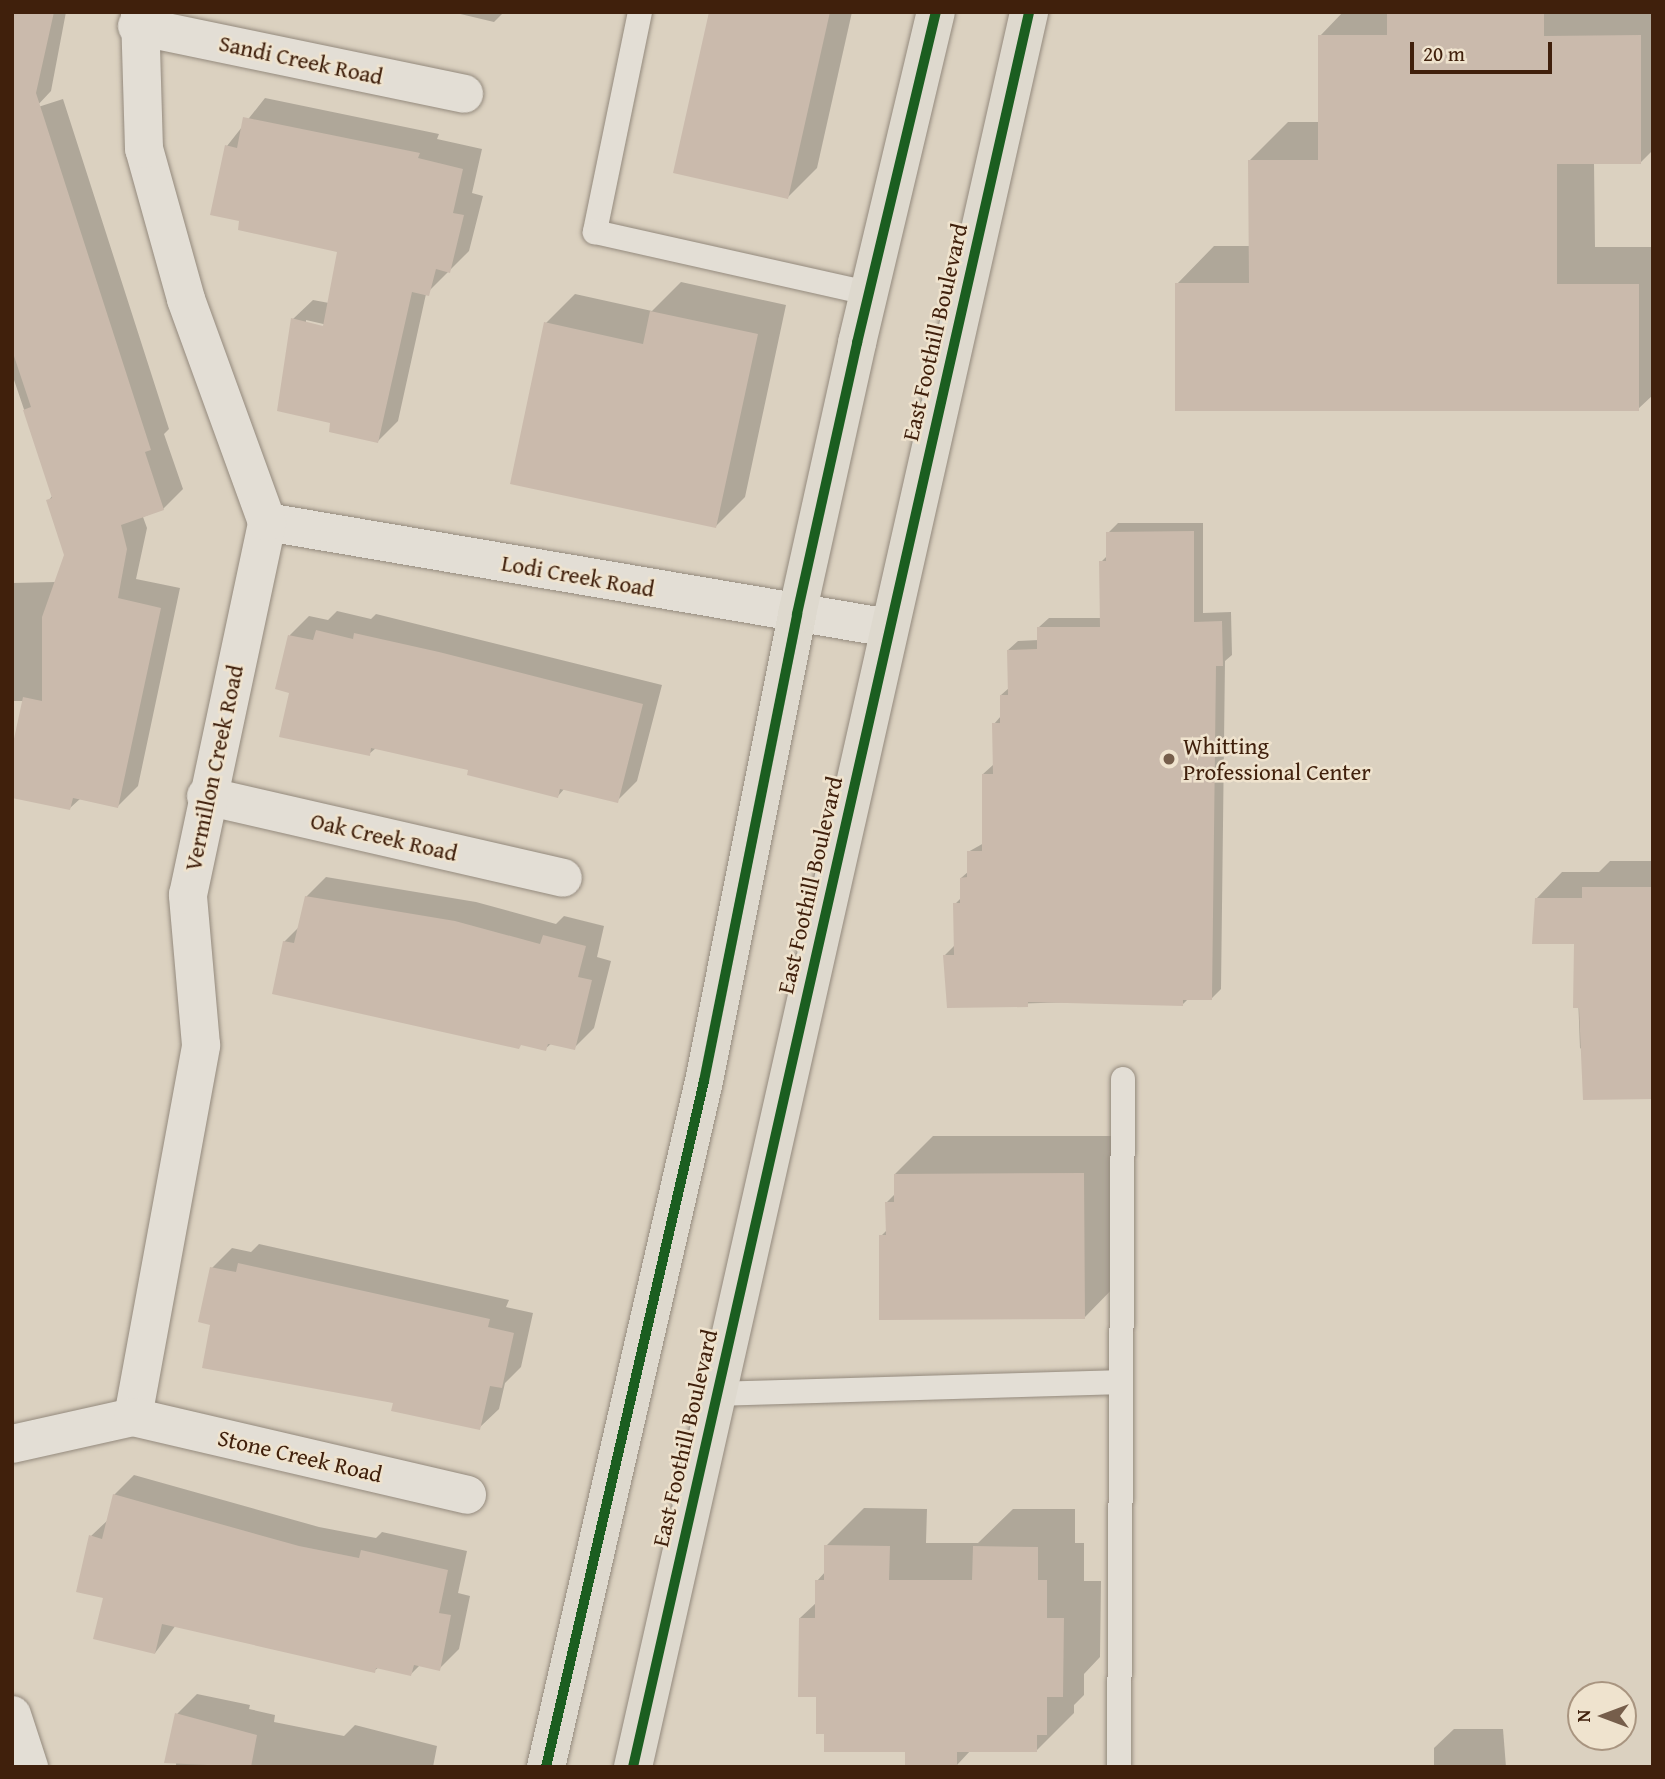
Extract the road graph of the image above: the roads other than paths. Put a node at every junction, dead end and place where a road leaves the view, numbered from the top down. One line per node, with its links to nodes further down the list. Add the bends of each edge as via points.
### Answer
1 (640, 12): 6 (lane, via 595,232)
2 (936, 12): 6 (main road)
3 (1029, 12): 9 (main road, East Foothill Boulevard)
4 (139, 19): 5 (street, Sandi Creek Road); 7 (street, via 144,149 186,299)
5 (464, 94)
6 (869, 293): 8 (main road)
7 (267, 522): 8 (street, Lodi Creek Road); 10 (street, Vermillon Creek Road)
8 (797, 614): 9 (street, Lodi Creek Road); 20 (main road, via 704,1082)
9 (889, 628): 14 (main road, East Foothill Boulevard)
10 (206, 796): 11 (street, Oak Creek Road); 15 (street, Vermillon Creek Road, via 188,895 201,1045)
11 (563, 878)
12 (1123, 1079): 13 (lane)
13 (1121, 1382): 14 (lane); 22 (lane)
14 (717, 1394): 21 (main road, East Foothill Boulevard)
15 (132, 1416): 16 (street); 17 (street, Stone Creek Road)
16 (12, 1444)
17 (467, 1495)
18 (12, 1715): 19 (street)
19 (29, 1767)
20 (546, 1767)
21 (633, 1767)
22 (1119, 1767)

